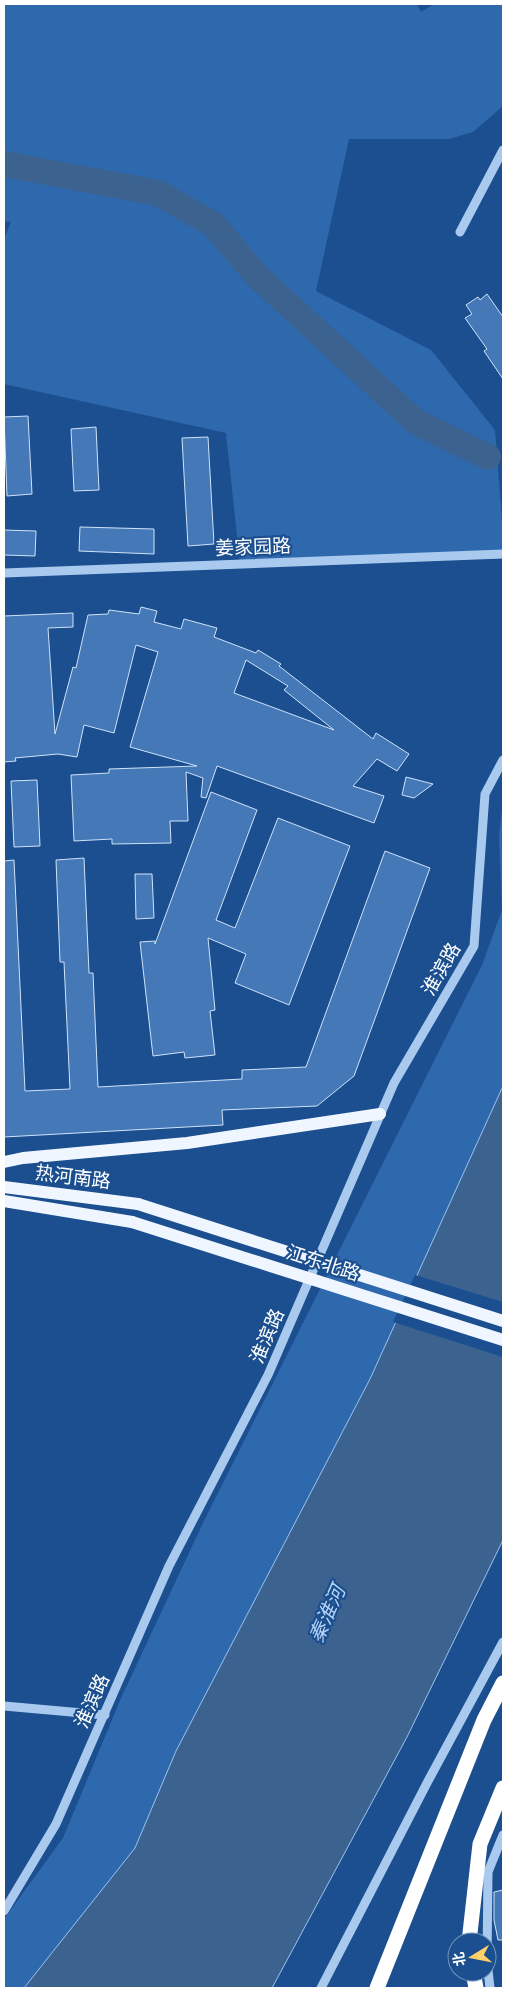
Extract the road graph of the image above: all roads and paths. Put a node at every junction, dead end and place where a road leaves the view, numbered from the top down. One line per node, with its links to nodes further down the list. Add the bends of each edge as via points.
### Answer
1 (503, 150): 2 (street)
2 (460, 232)
3 (503, 554): 4 (street, 姜家园路)
4 (4, 573)
5 (503, 760): 6 (street, 淮滨路, via 485,794 474,946 394,1083)
6 (380, 1114): 7 (main road, via 187,1143); 17 (street, 淮滨路, via 268,1375 169,1566)
7 (4, 1162)
8 (4, 1186): 10 (main road, 热河南路)
9 (4, 1201): 11 (main road, 热河南路)
10 (138, 1204): 12 (main road, 江东北路, bridge)
11 (132, 1222): 13 (main road, 江东北路, bridge)
12 (503, 1321)
13 (503, 1340)
14 (503, 1642): 22 (street)
15 (503, 1684): 23 (highway, via 484,1720)
16 (4, 1706): 17 (street)
17 (105, 1715): 20 (street, 淮滨路, via 56,1824)
18 (503, 1788): 21 (highway, via 480,1844)
19 (503, 1835): 24 (street, via 488,1872 487,1961)
20 (4, 1911)
21 (470, 1932)
22 (321, 1988)
23 (377, 1988)
24 (490, 1988)

